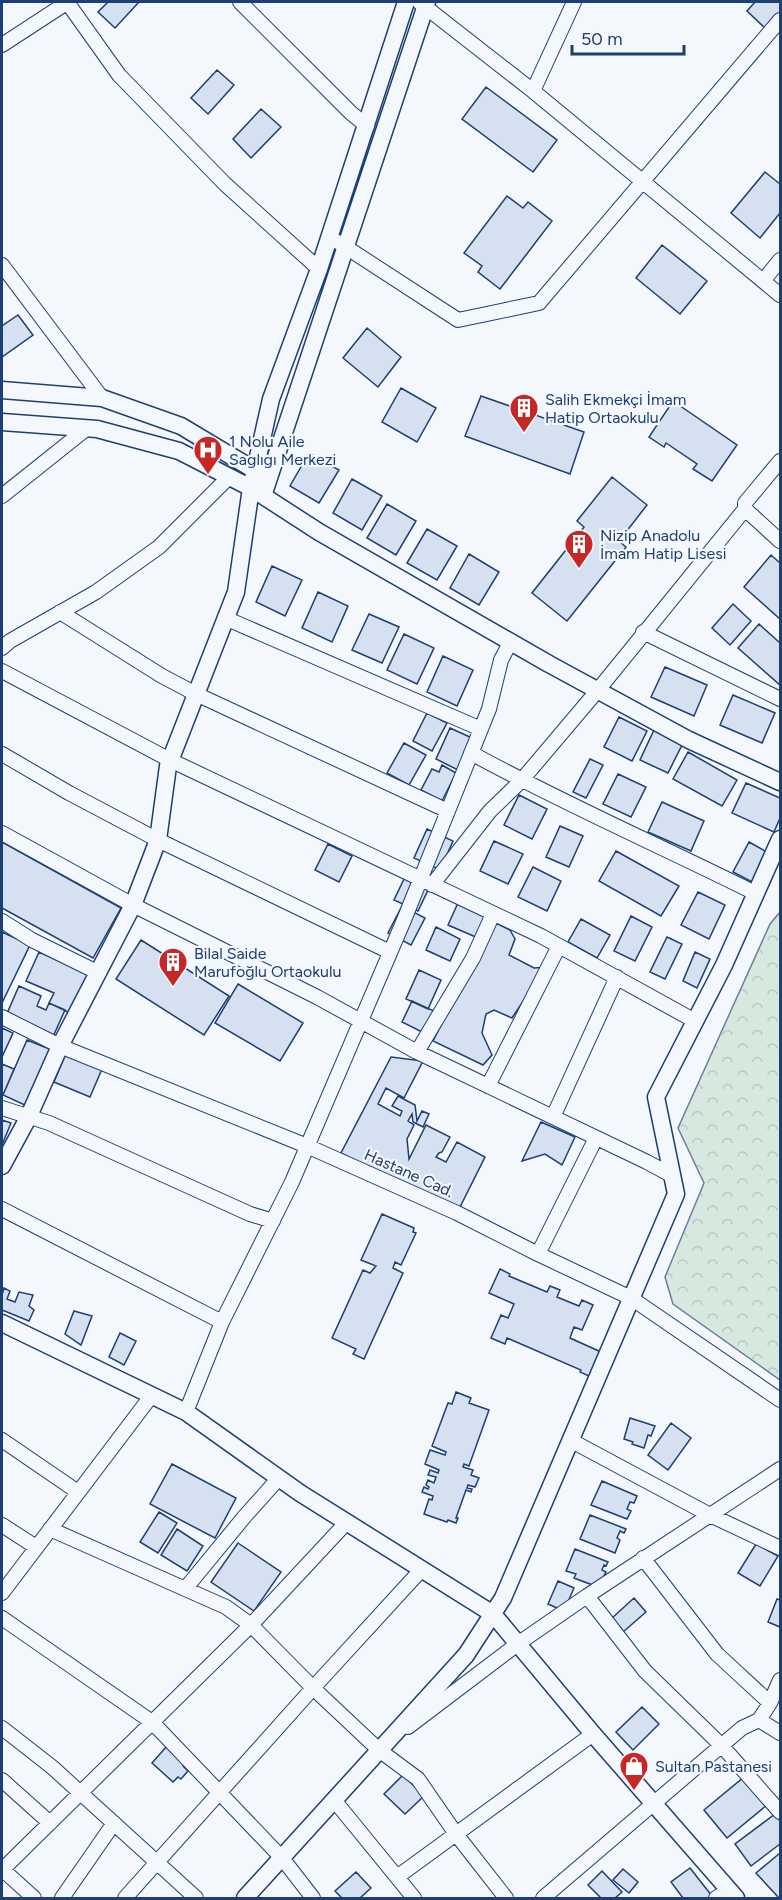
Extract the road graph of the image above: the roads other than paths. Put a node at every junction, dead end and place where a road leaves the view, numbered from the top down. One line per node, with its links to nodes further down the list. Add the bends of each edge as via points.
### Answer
1 (68, 2): 7 (street); 15 (street, via 119,75 225,184)
2 (240, 2): 9 (street)
3 (406, 2): 9 (street)
4 (574, 2): 8 (street)
5 (424, 3): 8 (street); 12 (street)
6 (780, 20): 10 (street)
7 (2, 45)
8 (533, 91): 10 (street)
9 (367, 126): 11 (street)
10 (642, 180): 12 (street, via 539,303 458,320); 16 (street)
11 (329, 236): 12 (street); 15 (street)
12 (346, 247): 23 (street)
13 (780, 260): 16 (street)
14 (2, 265): 19 (street)
15 (319, 269): 23 (street, via 271,399)
16 (763, 281): 17 (street)
17 (780, 295)
18 (2, 390): 19 (street)
19 (102, 398): 23 (street, via 181,426)
20 (2, 422): 21 (street)
21 (86, 429): 24 (street, via 179,451); 26 (street)
22 (780, 461): 27 (street)
23 (262, 475): 25 (street)
24 (228, 478): 25 (street); 29 (street, via 159,547 96,592)
25 (257, 492): 30 (street, via 236,592); 33 (street, via 319,532)
26 (2, 496)
27 (745, 508): 28 (street); 31 (street)
28 (780, 541)
29 (60, 612): 32 (street); 36 (street)
30 (225, 618): 36 (street); 38 (street)
31 (643, 632): 35 (street); 37 (street)
32 (4, 641)
33 (511, 641): 35 (street); 38 (street, via 501,660)
34 (2, 671): 41 (street)
35 (598, 690): 42 (street); 43 (street, via 689,740)
36 (196, 694): 41 (street); 44 (street)
37 (780, 699)
38 (481, 729): 40 (street)
39 (2, 753): 47 (street, via 69,794)
40 (471, 753): 42 (street); 44 (street)
41 (170, 760): 47 (street); 48 (street)
42 (521, 781): 48 (street); 49 (street)
43 (780, 782)
44 (448, 811): 48 (street)
45 (2, 833): 50 (street)
46 (780, 839): 49 (street)
47 (158, 840): 50 (street); 54 (street)
48 (426, 883): 51 (street); 54 (street)
49 (755, 893): 59 (street)
50 (133, 905): 55 (street); 58 (street)
51 (493, 914): 53 (street); 61 (street, via 473,958)
52 (2, 921): 55 (street)
53 (559, 946): 56 (street); 62 (street)
54 (390, 952): 58 (street)
55 (99, 973): 60 (street)
56 (617, 977): 59 (street); 64 (street)
57 (2, 1017): 60 (street, Hastane Cad.)
58 (361, 1021): 61 (street); 67 (street)
59 (695, 1021): 69 (street, via 656,1097)
60 (60, 1046): 65 (street); 67 (street, Hastane Cad.)
61 (417, 1052): 62 (street)
62 (488, 1086): 64 (street)
63 (2, 1108): 65 (street)
64 (553, 1117): 66 (street)
65 (28, 1118): 68 (street); 71 (street)
66 (597, 1138): 69 (street); 72 (street)
67 (307, 1146): 71 (street); 72 (street, Hastane Cad.)
68 (2, 1166)
69 (673, 1176): 73 (street, via 676,1194)
70 (2, 1209): 74 (street)
71 (273, 1221): 74 (street)
72 (538, 1254): 73 (street, Hastane Cad.)
73 (631, 1298): 77 (street, Hastane Cad.); 80 (street)
74 (222, 1322): 78 (street)
75 (2, 1323): 76 (street)
76 (152, 1395): 78 (street); 83 (street)
77 (780, 1400)
78 (186, 1412): 82 (street)
79 (2, 1440): 83 (street)
80 (570, 1440): 84 (street); 95 (street)
81 (780, 1469): 84 (street)
82 (279, 1478): 85 (street); 92 (street)
83 (78, 1492): 87 (street)
84 (710, 1515): 89 (street); 90 (street)
85 (347, 1522): 91 (street); 97 (street)
86 (2, 1525): 88 (street)
87 (50, 1529): 88 (street); 92 (street)
88 (36, 1547): 93 (street)
89 (780, 1548)
90 (644, 1558): 94 (street); 101 (street, via 717,1654)
91 (422, 1569): 95 (street); 100 (street)
92 (185, 1589): 97 (street, via 226,1607)
93 (2, 1593)
94 (587, 1596): 98 (street); 107 (street, via 645,1671)
95 (493, 1614): 98 (street); 108 (street, via 466,1655)
96 (2, 1618): 103 (street)
97 (250, 1625): 100 (street); 103 (street)
98 (519, 1643): 106 (street); 108 (street)
99 (780, 1680): 101 (street)
100 (313, 1688): 108 (street); 110 (street)
101 (770, 1703): 102 (street)
102 (759, 1720): 105 (street); 107 (street, via 742,1728)
103 (152, 1722): 110 (street); 111 (street)
104 (2, 1728): 111 (street)
105 (780, 1733)
106 (592, 1734): 113 (street); 117 (street)
107 (722, 1746): 113 (street); 114 (street)
108 (382, 1747): 112 (street); 117 (street, via 418,1779)
109 (2, 1780): 115 (street)
110 (220, 1791): 118 (street); 119 (street)
111 (80, 1793): 115 (street); 116 (street)
112 (334, 1800): 118 (street); 121 (street)
113 (654, 1804): 122 (street); 131 (street)
114 (780, 1812)
115 (50, 1823): 120 (street)
116 (114, 1823): 119 (street); 124 (street)
117 (456, 1834): 121 (street); 130 (street)
118 (282, 1857): 127 (street); 128 (street)
119 (158, 1861): 125 (street); 126 (street)
120 (2, 1869): 123 (street)
121 (397, 1877): 129 (street)
122 (727, 1896)
123 (34, 1899)
124 (62, 1899)
125 (125, 1899)
126 (196, 1899)
127 (245, 1899)
128 (313, 1899)
129 (414, 1899)
130 (506, 1899)
131 (543, 1899)

